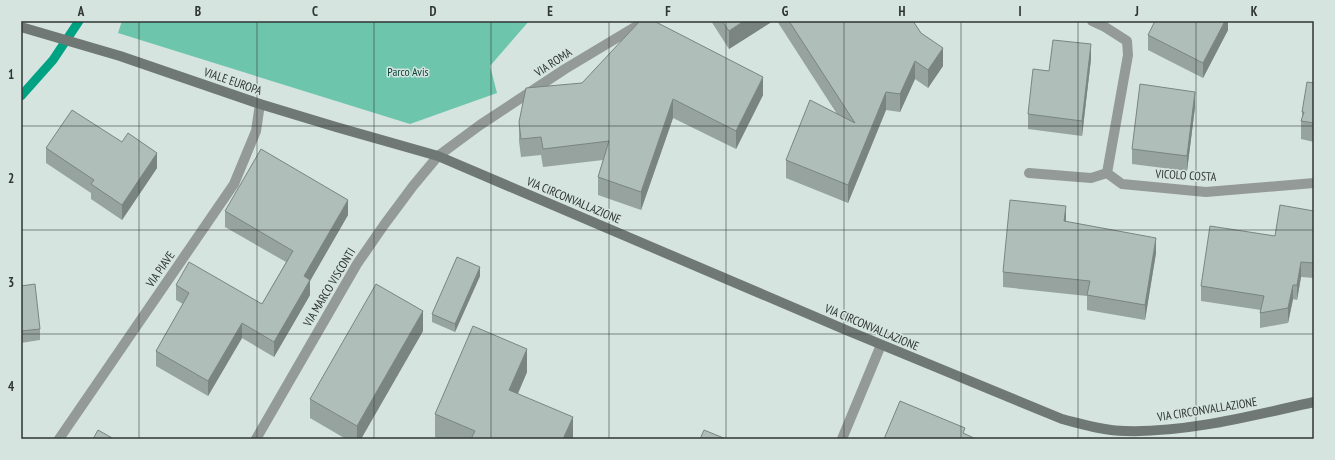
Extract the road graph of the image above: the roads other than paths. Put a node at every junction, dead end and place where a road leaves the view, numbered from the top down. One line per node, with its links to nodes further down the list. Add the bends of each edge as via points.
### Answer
1 (645, 21): 5 (street, VIA ROMA, via 565,69)
2 (1092, 21): 7 (street, via 1126,42 1128,55)
3 (21, 27): 4 (street, VIALE EUROPA, via 120,56)
4 (260, 104): 5 (street, VIALE EUROPA); 11 (street, VIA PIAVE, via 256,132 234,184)
5 (438, 156): 9 (street, VIA CIRCONVALLAZIONE); 12 (street, VIA MARCO VISCONTI, via 357,264)
6 (1029, 173): 7 (street, via 1091,178)
7 (1108, 173): 8 (street, VICOLO COSTA, via 1122,184 1206,192)
8 (1314, 182)
9 (881, 345): 10 (street, VIA CIRCONVALLAZIONE, via 1062,419 1092,427 1124,431 1181,428); 13 (street)
10 (1314, 402)
11 (59, 439)
12 (256, 439)
13 (842, 439)

